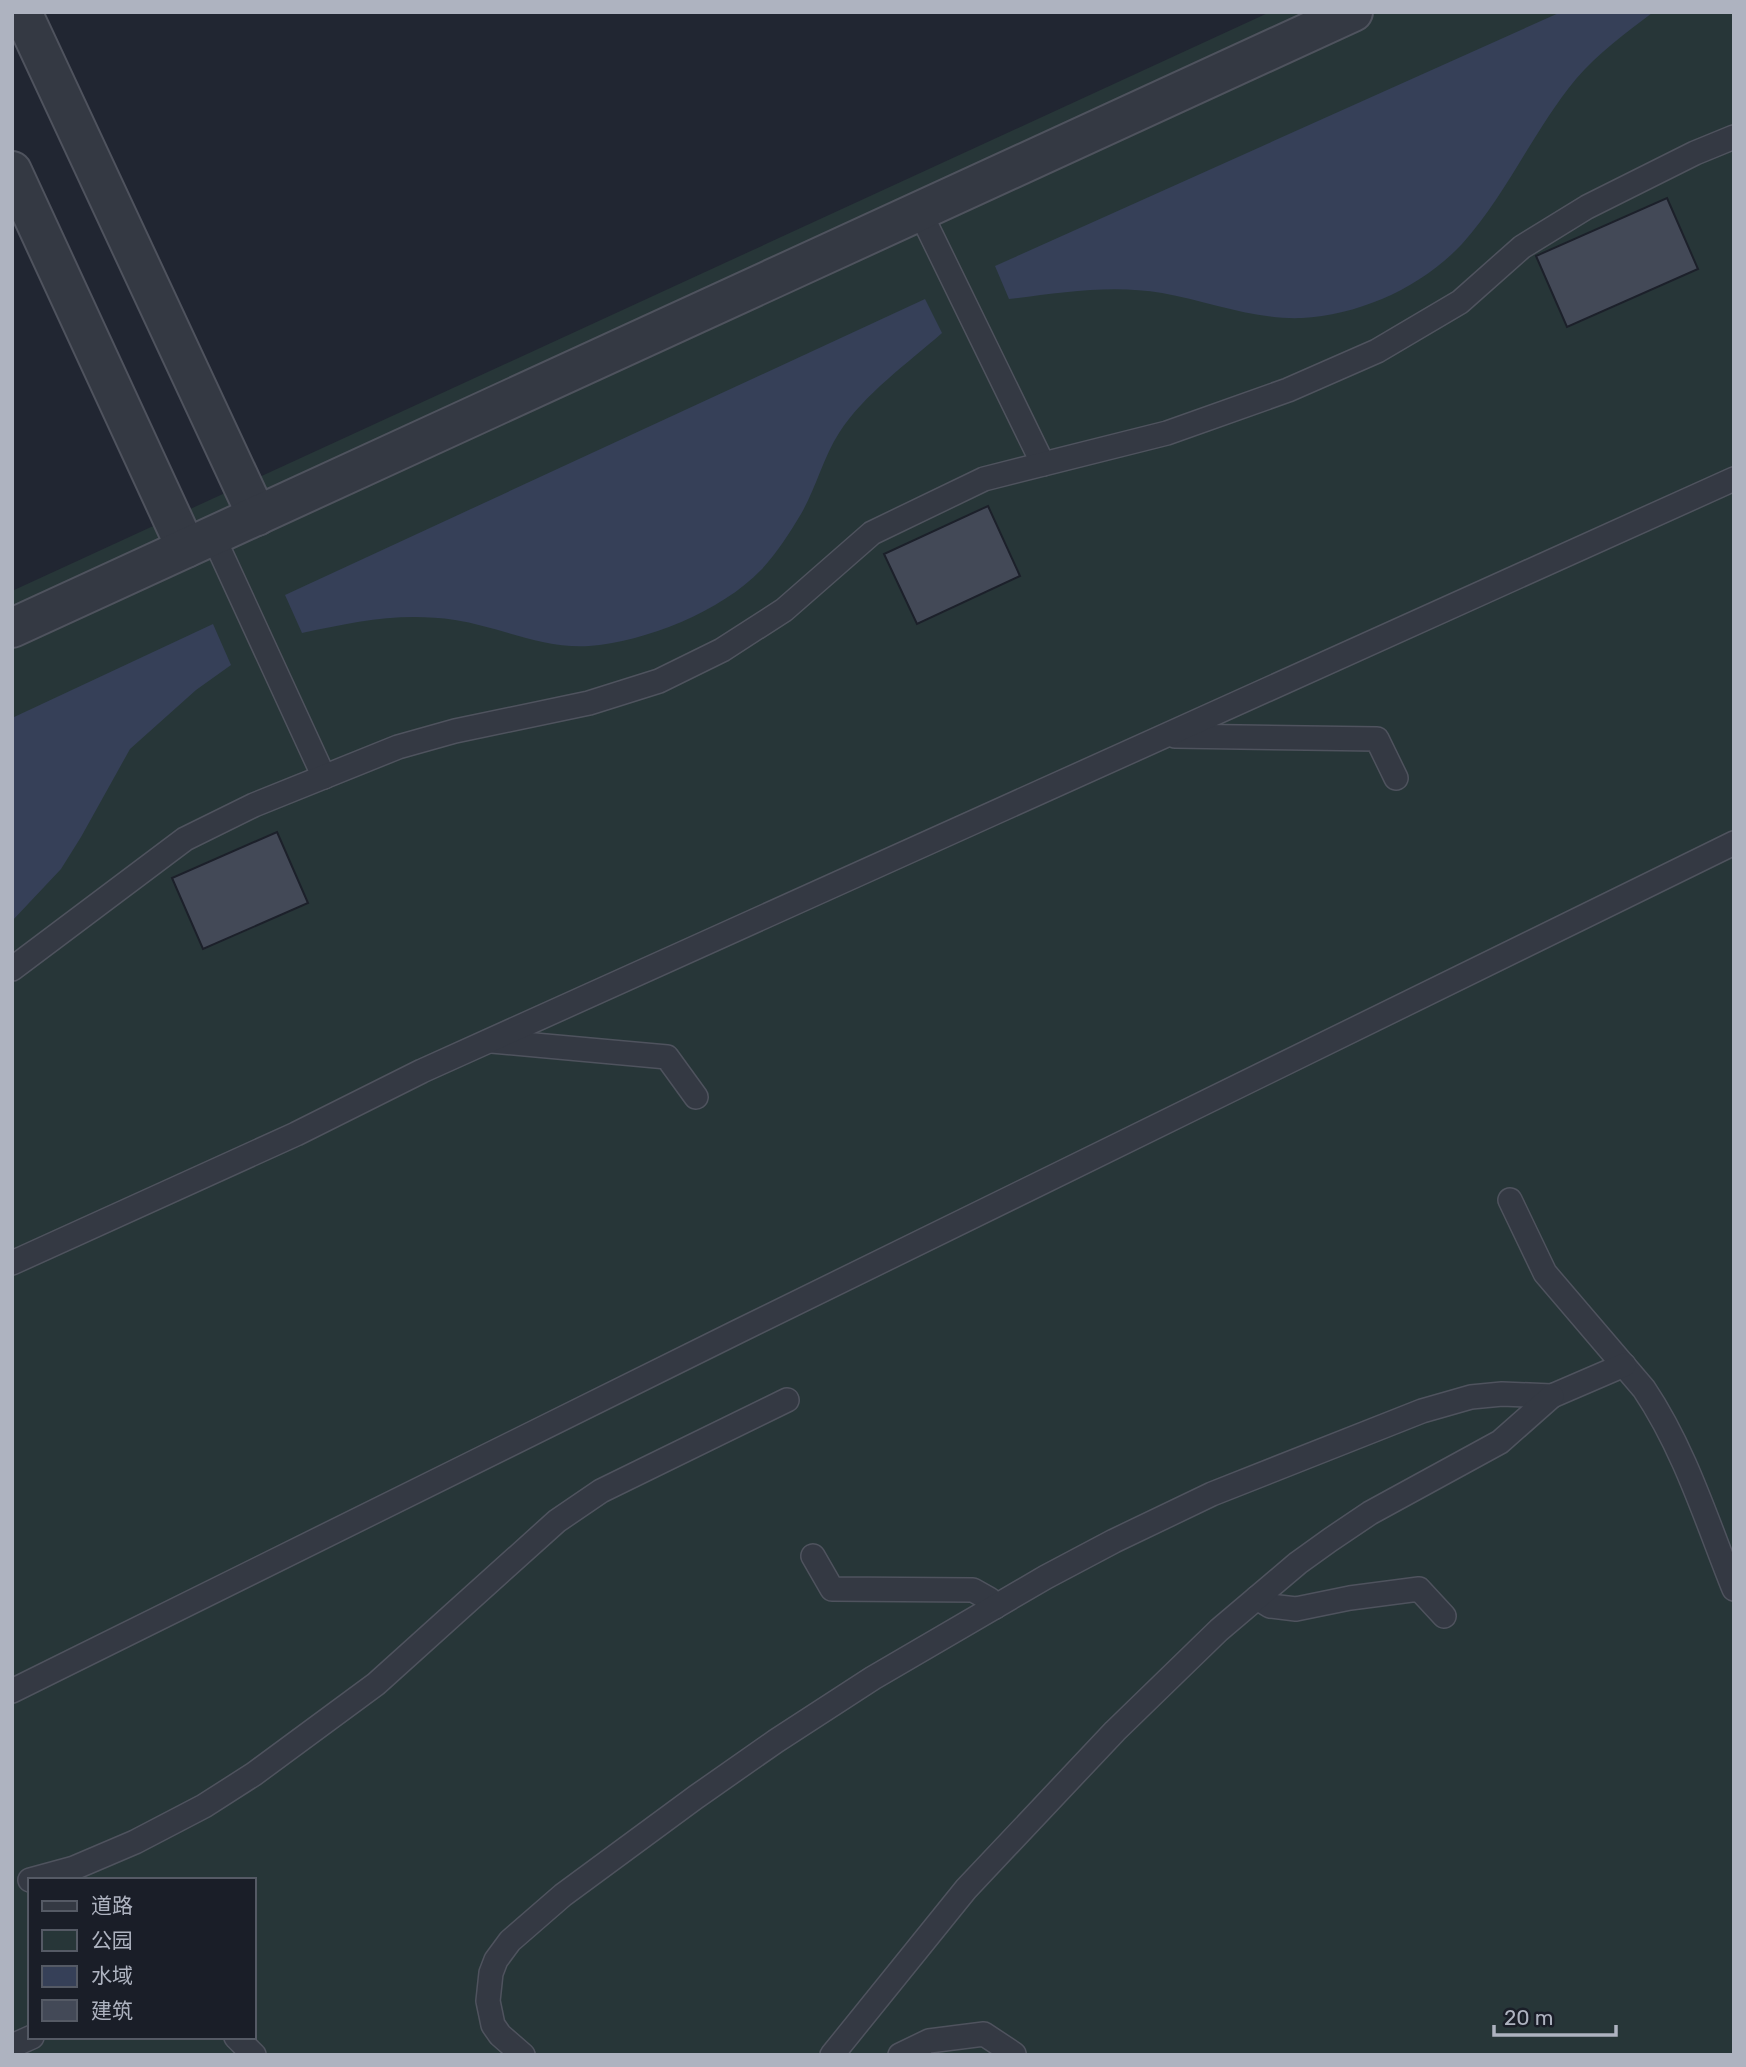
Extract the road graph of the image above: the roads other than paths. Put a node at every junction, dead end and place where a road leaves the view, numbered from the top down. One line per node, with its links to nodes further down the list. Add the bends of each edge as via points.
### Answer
1 (22, 12): 8 (street)
2 (1353, 12): 5 (street)
3 (1734, 137): 6 (lane, via 1587,207 1522,247 1460,302 1377,351 1289,390 1167,433)
4 (12, 171): 9 (street)
5 (920, 212): 6 (lane); 8 (street)
6 (1043, 464): 12 (lane, via 984,479 872,533 784,610 722,650 659,681 589,703 432,737)
7 (1734, 479): 11 (lane)
8 (257, 516): 9 (street)
9 (199, 542): 10 (street); 12 (lane)
10 (12, 628)
11 (1168, 736): 13 (lane, via 1377,739); 16 (lane)
12 (324, 777): 15 (lane, via 185,839)
13 (1396, 778)
14 (1734, 843): 28 (lane)
15 (12, 969)
16 (491, 1041): 17 (lane, via 667,1057); 19 (lane)
17 (696, 1097)
18 (1510, 1200): 20 (lane, via 1545,1273)
19 (12, 1264)
20 (1624, 1365): 21 (lane); 24 (lane, via 1655,1405 1677,1447)
21 (1552, 1396): 25 (lane, via 1500,1441 1370,1513); 26 (lane, via 1471,1397 1374,1429 1213,1494 1114,1541)
22 (787, 1400): 29 (lane, via 601,1491 557,1521 376,1684 254,1774 135,1842)
23 (813, 1556): 26 (lane, via 832,1588 973,1590)
24 (1734, 1589)
25 (1257, 1598): 27 (lane, via 1270,1606 1296,1609 1419,1590); 36 (lane, via 1125,1722 985,1869)
26 (995, 1607): 35 (lane, via 776,1741 510,1941 491,1973 488,2001 500,2035)
27 (1444, 1616)
28 (12, 1690)
29 (40, 1878)
30 (28, 2039): 32 (lane)
31 (238, 2039): 34 (lane)
32 (12, 2046)
33 (1014, 2054): 37 (lane, via 984,2034 929,2041)
34 (254, 2055)
35 (523, 2055)
36 (832, 2055)
37 (900, 2055)

